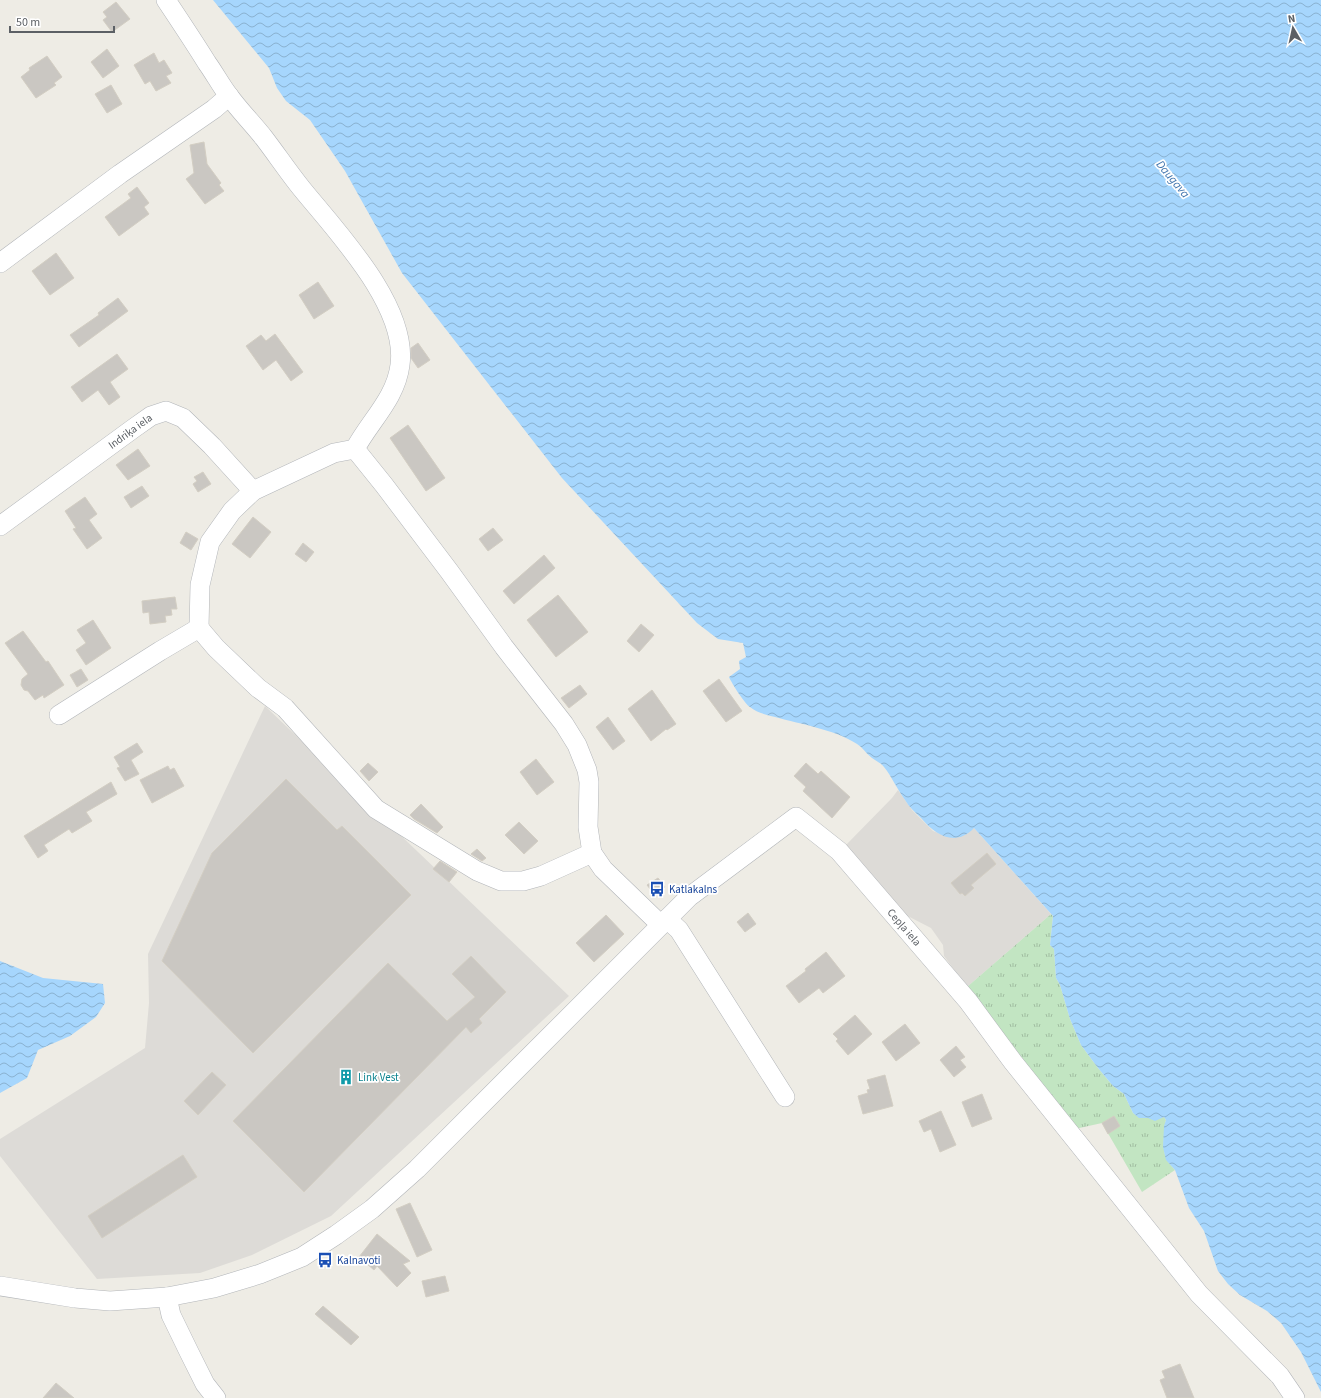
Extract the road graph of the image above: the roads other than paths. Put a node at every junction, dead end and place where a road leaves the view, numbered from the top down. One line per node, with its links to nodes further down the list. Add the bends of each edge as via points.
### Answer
1 (166, 0): 2 (street)
2 (229, 96): 3 (street); 4 (street, via 341,236 372,279 398,332 401,364 398,380)
3 (0, 263)
4 (355, 450): 5 (street, via 334,453); 9 (street, via 449,571 577,745 589,782 588,827)
5 (253, 491): 6 (street, Indriķa iela, via 183,418 166,411 151,416); 7 (street, via 232,511 210,542 200,584)
6 (0, 526)
7 (199, 628): 8 (street); 9 (street, via 258,688 285,708 376,809 477,871 501,881 523,881 541,876)
8 (59, 715)
9 (592, 853): 10 (street, via 603,869)
10 (664, 922): 11 (street, via 679,930); 13 (street, via 417,1169 372,1209 302,1257 260,1274 214,1288); 15 (street, Cepļa iela, via 689,897 796,817 839,851 968,1001 1199,1294 1280,1376)
11 (785, 1097)
12 (0, 1290): 13 (street, via 110,1301)
13 (167, 1297): 14 (street, via 171,1315 188,1352 205,1384)
14 (216, 1398)
15 (1295, 1398)

